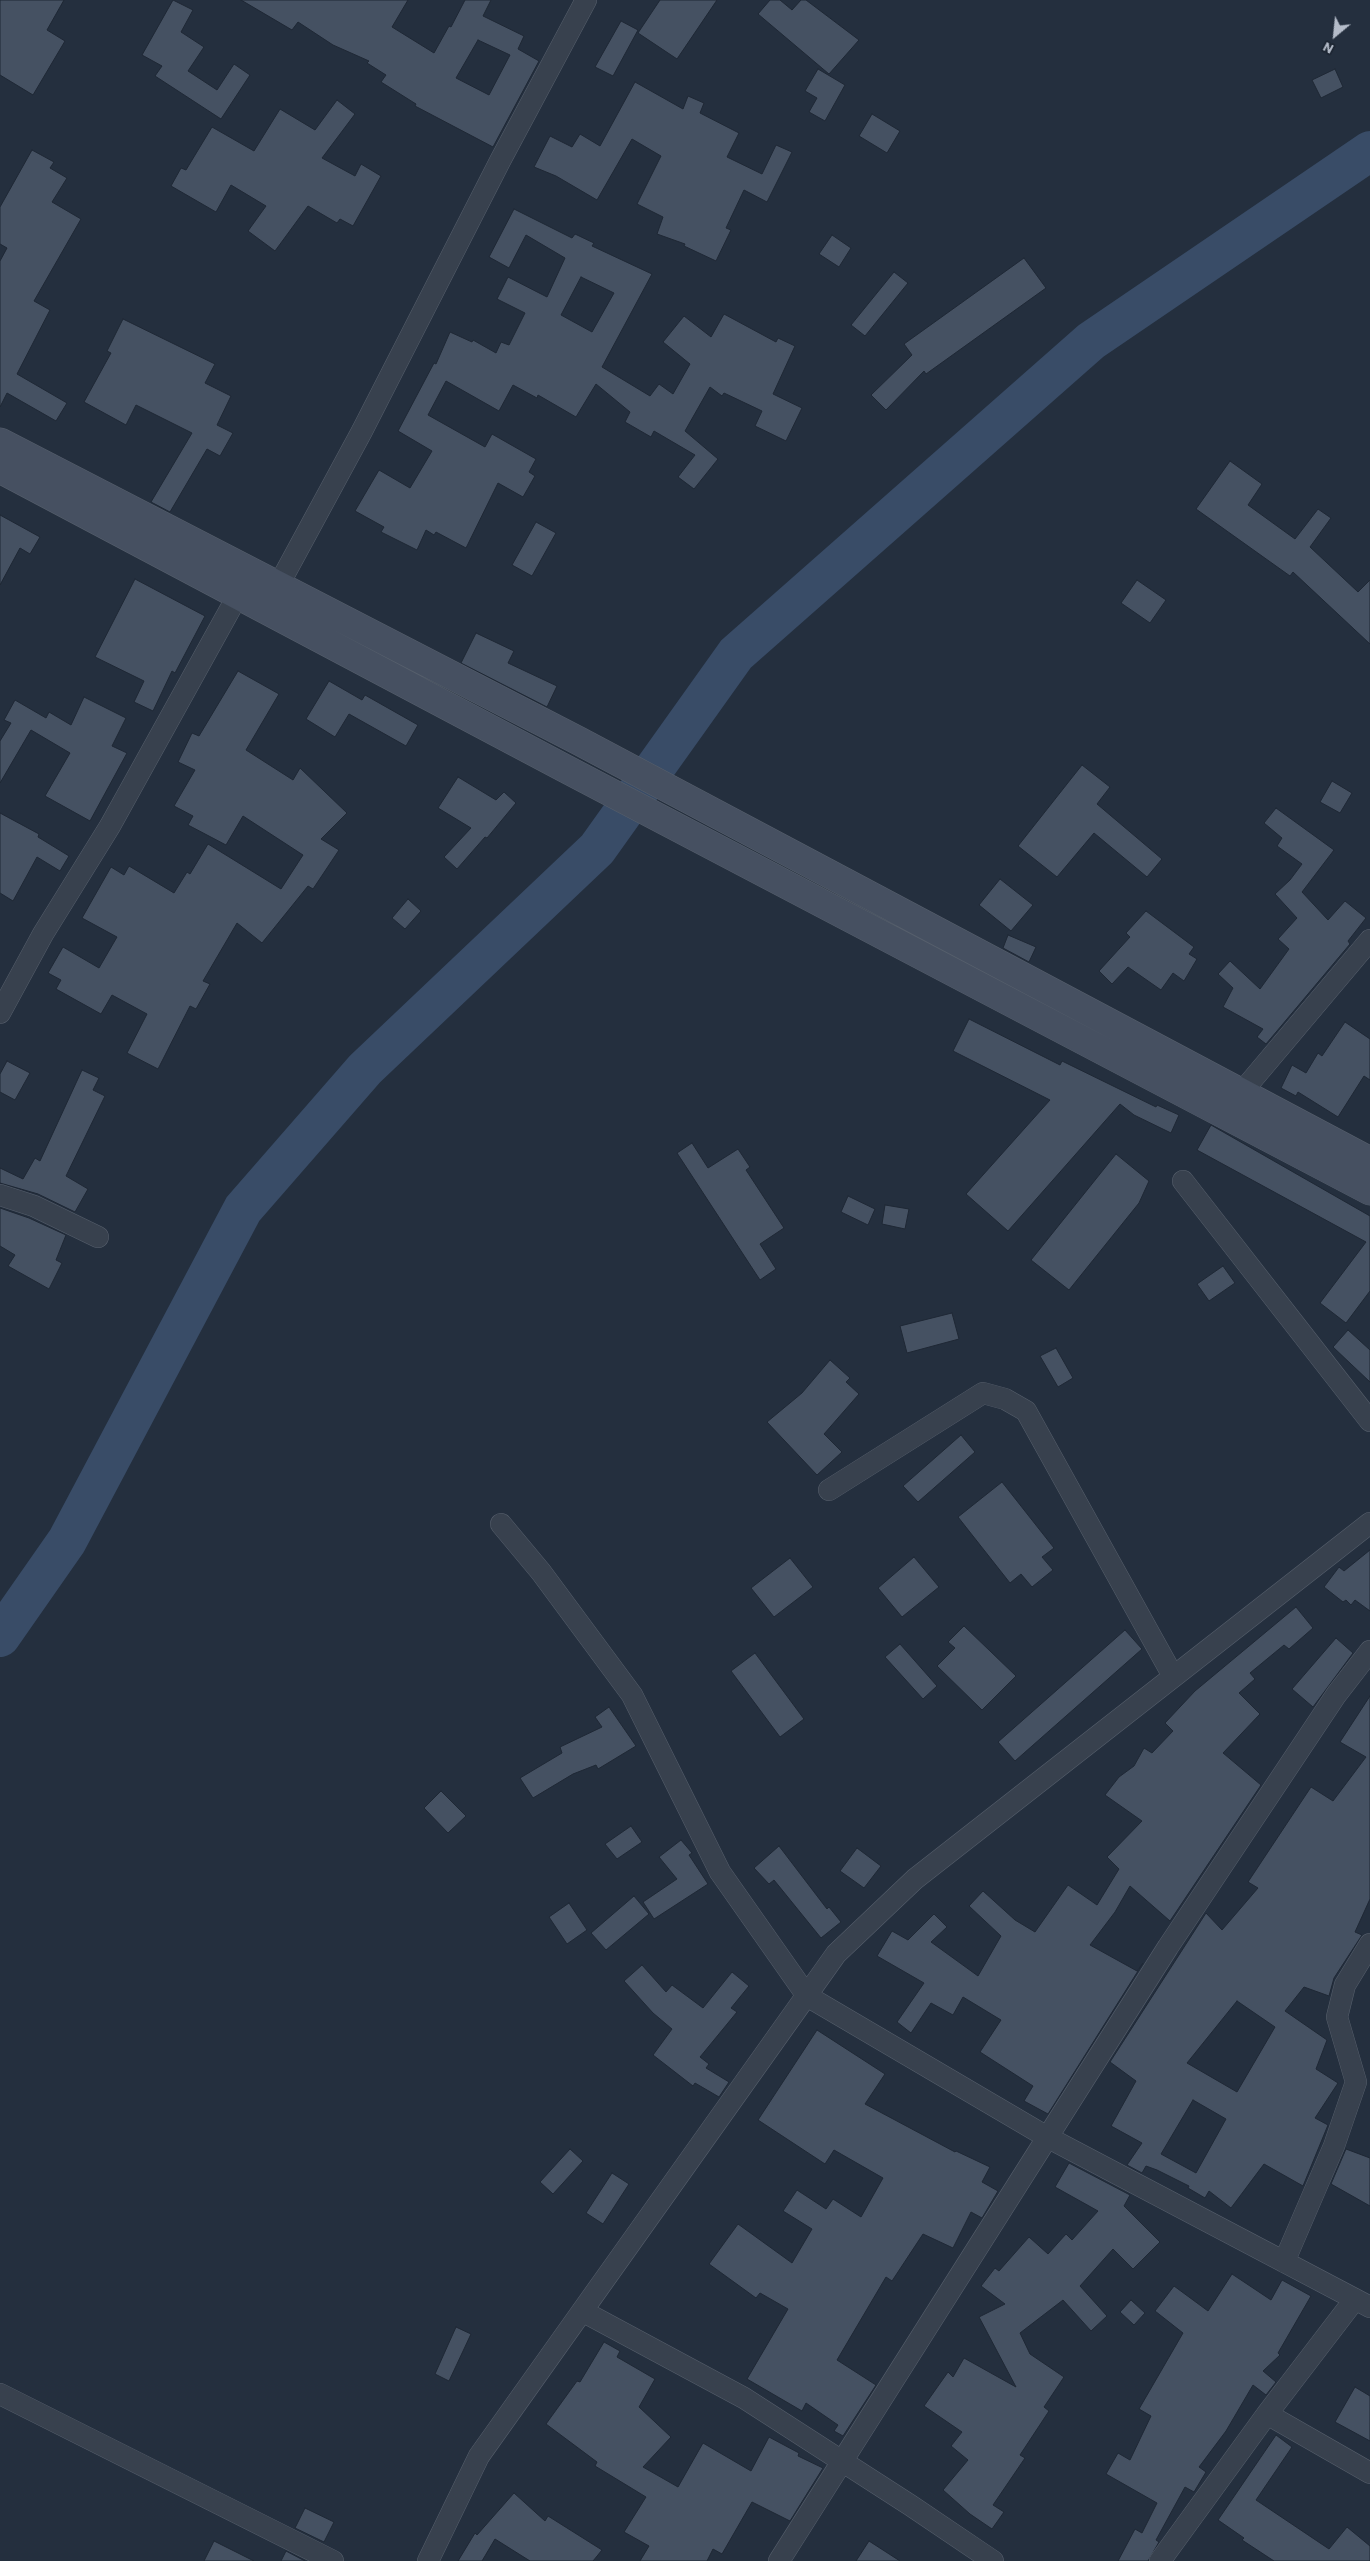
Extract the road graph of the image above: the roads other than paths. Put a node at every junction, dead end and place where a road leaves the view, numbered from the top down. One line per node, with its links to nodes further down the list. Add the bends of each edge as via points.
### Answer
1 (586, 0): 4 (street)
2 (0, 442): 4 (main road)
3 (0, 468): 5 (main road)
4 (278, 586): 6 (street); 9 (main road, via 579,741)
5 (238, 595): 6 (main road); 8 (street, via 110,826 43,934)
6 (266, 610): 12 (main road)
7 (1367, 947): 9 (street)
8 (0, 1013)
9 (1241, 1093): 10 (main road)
10 (1370, 1161)
11 (1183, 1181): 15 (street)
12 (1370, 1191)
13 (0, 1196): 14 (street, via 34,1206)
14 (98, 1237)
15 (1370, 1421)
16 (829, 1490): 20 (street, via 983,1393 1005,1399 1026,1411)
17 (1370, 1523): 20 (street)
18 (501, 1524): 22 (street, via 541,1572 632,1695 720,1872)
19 (1370, 1651): 23 (street, via 1336,1695 1168,1947)
20 (1174, 1676): 22 (street, via 915,1879 836,1954)
21 (1370, 1944): 24 (street, via 1345,1985 1337,2017 1356,2082 1334,2146)
22 (808, 1996): 23 (street); 26 (street)
23 (1047, 2137): 24 (street); 29 (street)
24 (1284, 2262): 25 (street)
25 (1362, 2303): 28 (street)
26 (584, 2312): 29 (street, via 744,2398); 32 (street, via 479,2456)
27 (0, 2394): 31 (street)
28 (1267, 2414): 30 (street); 35 (street)
29 (842, 2461): 33 (street); 34 (street)
30 (1370, 2473)
31 (333, 2561)
32 (428, 2561)
33 (779, 2561)
34 (992, 2561)
35 (1160, 2561)

